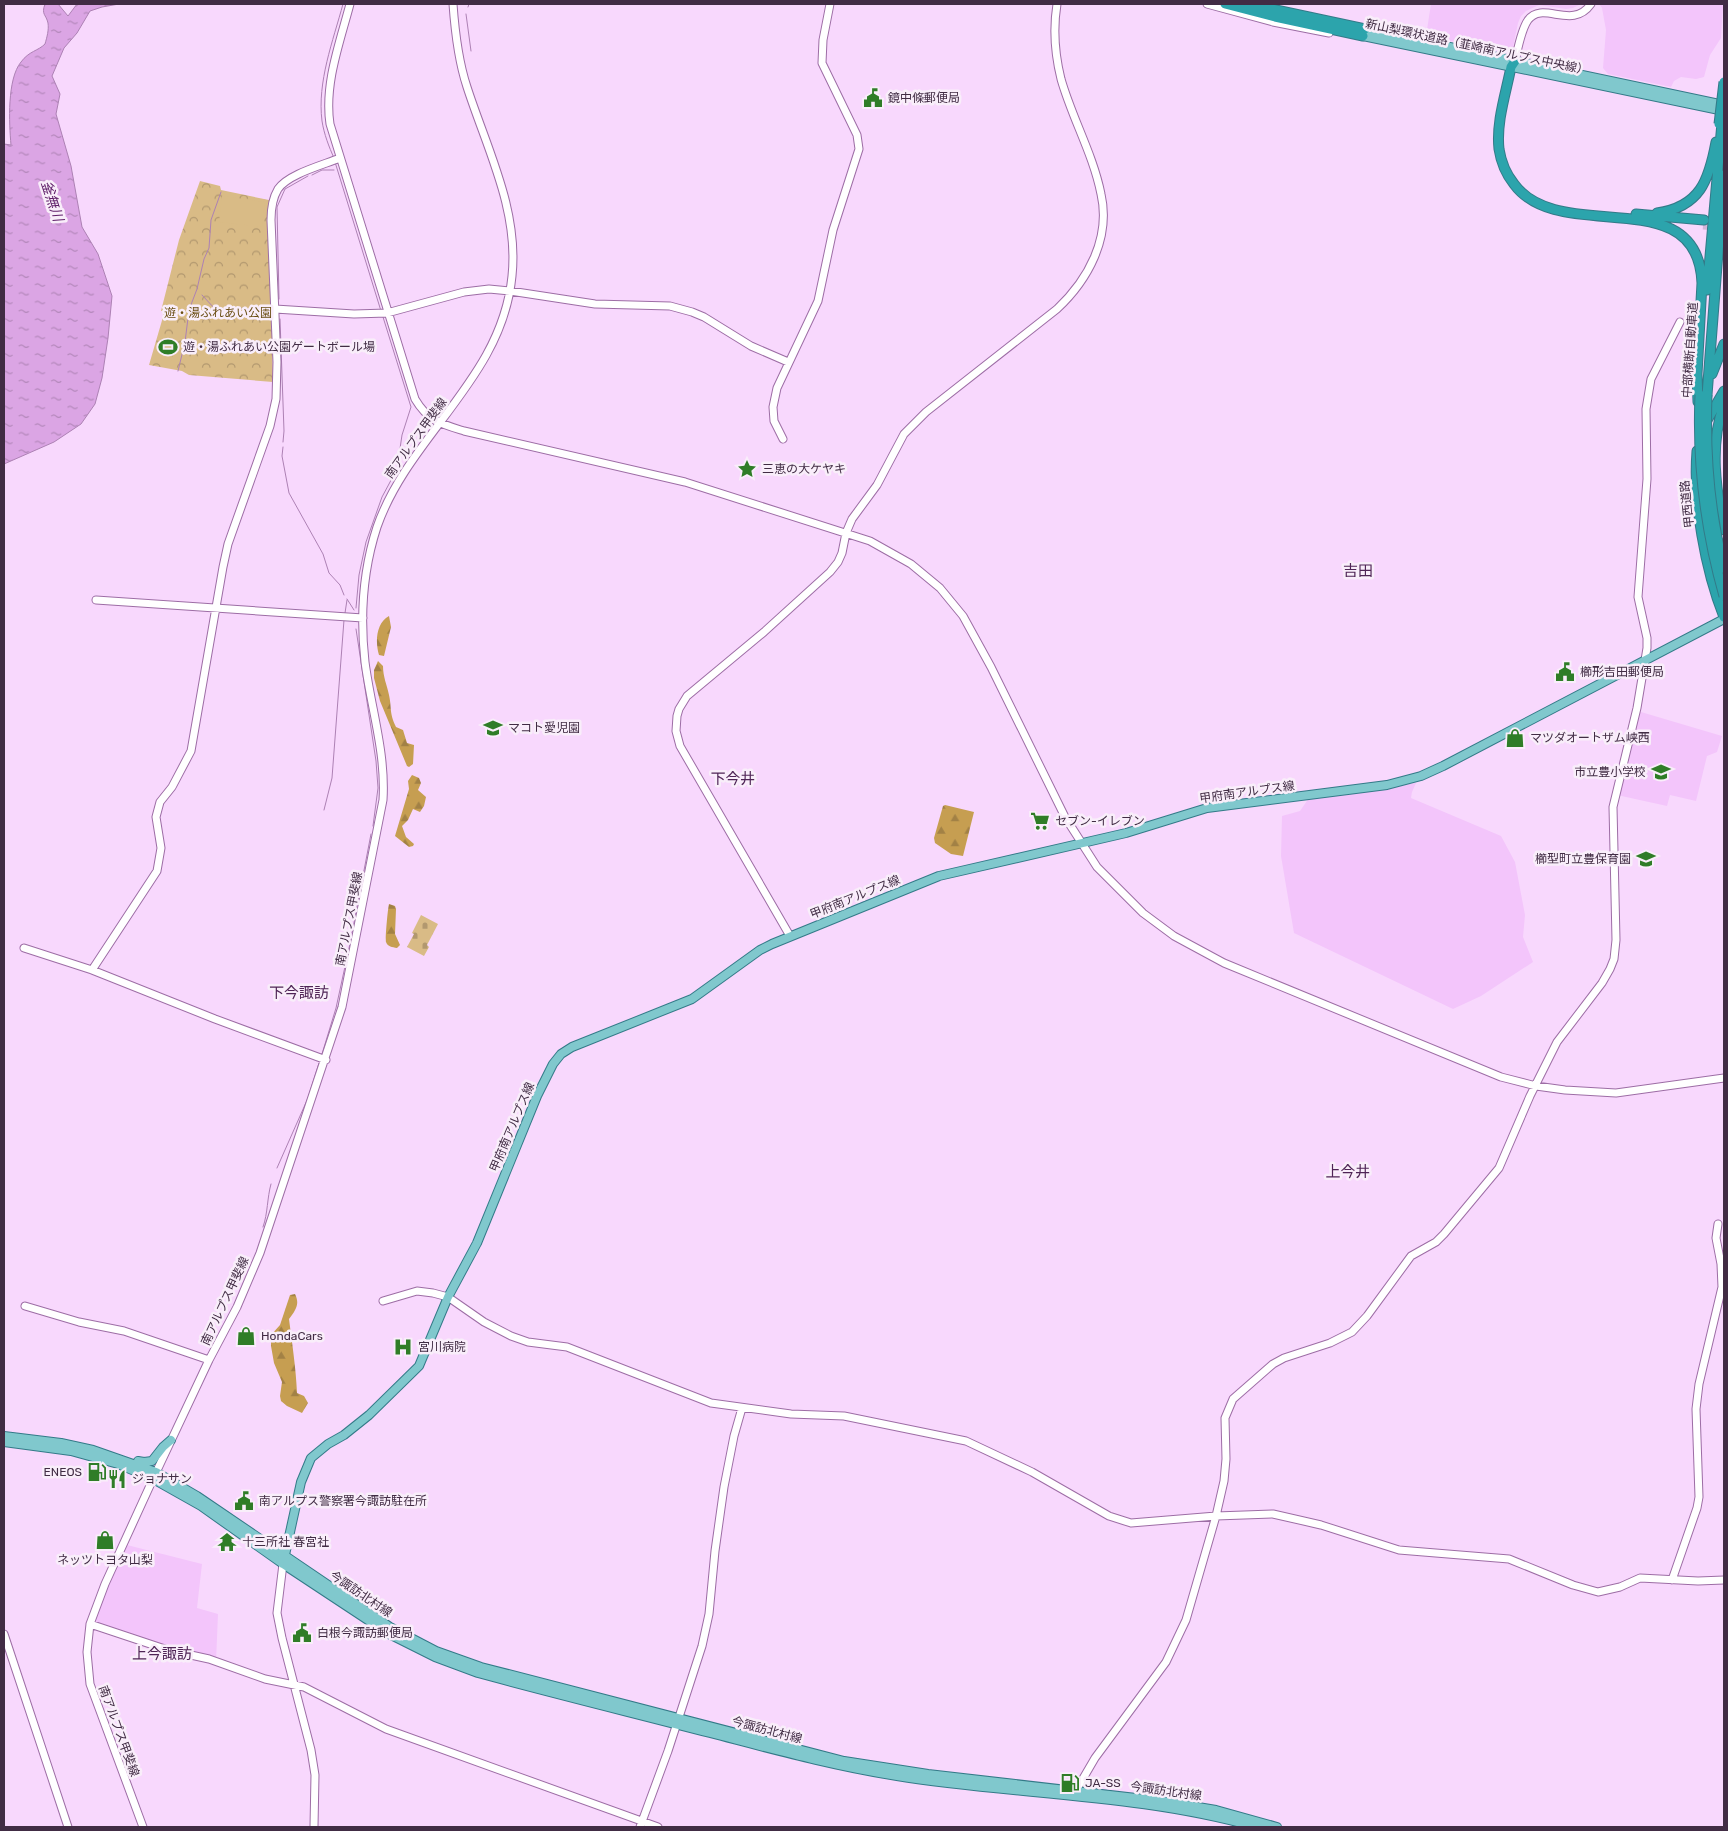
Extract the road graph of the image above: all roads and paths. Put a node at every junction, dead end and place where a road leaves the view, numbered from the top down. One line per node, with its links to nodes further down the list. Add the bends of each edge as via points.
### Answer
1 (350, 4): 18 (street, via 328,99 330,124)
2 (454, 4): 22 (street, 南アルプス甲斐線, via 458,51 466,86 507,207 513,252)
3 (830, 4): 27 (street, via 822,63 857,135 859,149 833,231 819,296)
4 (1057, 4): 34 (street, via 1058,66 1102,200 1102,229 1096,256 1076,290 1057,309 909,428)
5 (1207, 4): 12 (street, via 1273,22)
6 (1225, 4): 10 (highway, 新山梨環状道路（韮崎南アルプス中央線）, via 1275,17)
7 (1248, 4): 10 (highway, 新山梨環状道路（韮崎南アルプス中央線）)
8 (1268, 4): 11 (street)
9 (1591, 4): 13 (street, via 1582,13 1572,16 1542,12 1533,15 1526,22)
10 (1364, 32): 11 (main road, 新山梨環状道路（韮崎南アルプス中央線）); 12 (main road, 新山梨環状道路（韮崎南アルプス中央線）)
11 (1453, 48): 13 (main road, 新山梨環状道路（韮崎南アルプス中央線）)
12 (1435, 51): 13 (main road, 新山梨環状道路（韮崎南アルプス中央線）)
13 (1514, 65): 15 (main road, 新山梨環状道路（韮崎南アルプス中央線）); 16 (main road, 新山梨環状道路（韮崎南アルプス中央線）); 20 (highway, via 1503,142 1508,166 1518,184 1533,197 1550,204)
14 (1724, 82): 17 (highway, bridge)
15 (1724, 105): 17 (highway, 中部横断自動車道, bridge)
16 (1724, 112)
17 (1721, 124): 20 (highway, via 1710,169 1697,194 1678,207); 29 (highway, 中部横断自動車道, via 1701,362)
18 (340, 158): 23 (street, via 292,178 278,189 274,198 271,220); 24 (street)
19 (1724, 175): 29 (highway, 中部横断自動車道)
20 (1639, 217): 21 (highway); 29 (highway, via 1676,231 1689,241 1698,255 1702,284 1697,364)
21 (1703, 222)
22 (510, 291): 24 (street, via 464,292); 27 (street, via 595,304 657,305 681,309); 31 (street, 南アルプス甲斐線, via 501,324 488,353)
23 (275, 309): 24 (street); 38 (street, via 278,379 274,411 228,544)
24 (387, 313): 31 (street, via 415,399 429,418)
25 (1680, 322): 41 (street, via 1654,372 1646,410 1646,487 1638,598 1647,638)
26 (1724, 344): 29 (highway)
27 (788, 362): 32 (street, via 773,407 774,421)
28 (1724, 391): 40 (highway, 甲西道路, via 1701,433 1696,479 1706,555)
29 (1703, 395): 35 (highway, 中部横断自動車道, bridge, via 1710,493); 36 (highway, 中部横断自動車道, bridge, via 1698,430 1704,505)
30 (1724, 405): 33 (highway, via 1716,450)
31 (440, 424): 34 (street, via 685,482); 39 (street, 南アルプス甲斐線, via 406,468 385,507 368,562)
32 (783, 439)
33 (1724, 530)
34 (846, 532): 42 (street, via 870,541 911,564 951,601 972,630 1065,817); 43 (street, via 842,553 830,572 692,691 679,709 676,723 677,737 684,754)
35 (1724, 568)
36 (1724, 596)
37 (96, 600): 38 (street)
38 (216, 608): 39 (street); 45 (street, via 191,751 160,802 156,817 161,848 157,871)
39 (364, 618): 46 (street, 南アルプス甲斐線, via 365,660 383,766 383,800 348,982)
40 (1724, 618): 41 (main road, 甲府南アルプス線)
41 (1646, 660): 42 (main road, 甲府南アルプス線, via 1412,779 1387,785 1222,804 1126,833); 48 (street, via 1612,814 1614,959 1602,983 1557,1042)
42 (1082, 842): 43 (main road, 甲府南アルプス線, via 938,876); 48 (street, via 1097,867 1143,913 1174,936 1224,964 1501,1077)
43 (790, 936): 50 (main road, 甲府南アルプス線, via 760,950 692,998 581,1042 562,1054 537,1096 477,1243)
44 (24, 948): 45 (street)
45 (92, 970): 46 (street)
46 (326, 1060): 53 (street, 南アルプス甲斐線, via 260,1253)
47 (1724, 1078): 48 (street, via 1616,1093)
48 (1536, 1086): 60 (street, via 1499,1168 1436,1242 1411,1256 1358,1327 1343,1338 1273,1364 1233,1399 1225,1418 1225,1471)
49 (1718, 1224): 62 (street, via 1716,1238 1722,1287 1696,1409 1699,1497)
50 (448, 1297): 51 (street, via 417,1291); 54 (street, via 511,1336 528,1342 567,1347 698,1399); 61 (main road, 甲府南アルプス線, via 419,1366 369,1415 311,1458 301,1482)
51 (383, 1301)
52 (25, 1306): 53 (street, via 79,1322 124,1330)
53 (210, 1360): 56 (street, 南アルプス甲斐線)
54 (742, 1408): 60 (street, via 844,1416 966,1441 1032,1472 1124,1522); 67 (street, via 724,1487 706,1629)
55 (4, 1436): 58 (main road)
56 (171, 1440): 58 (main road, via 147,1462); 59 (street, 南アルプス甲斐線)
57 (4, 1442): 59 (main road, via 71,1451)
58 (100, 1452): 59 (main road)
59 (154, 1476): 61 (main road); 64 (street, 南アルプス甲斐線)
60 (1216, 1516): 62 (street, via 1273,1514 1321,1525 1399,1550 1510,1559 1592,1591 1608,1591 1640,1578); 68 (street, via 1175,1645 1095,1758)
61 (284, 1560): 66 (street, via 277,1613); 67 (main road, 今諏訪北村線, via 389,1634 434,1657 478,1673)
62 (1672, 1580): 63 (street)
63 (1724, 1580)
64 (90, 1624): 66 (street, via 265,1679); 71 (street, 南アルプス甲斐線, via 87,1652 90,1684)
65 (4, 1634): 70 (street)
66 (294, 1685): 69 (street, via 304,1687 386,1729); 72 (street, via 312,1750)
67 (678, 1722): 68 (main road, 今諏訪北村線, via 869,1772 927,1781); 69 (street)
68 (1075, 1794): 74 (main road, 今諏訪北村線, via 1188,1812); 75 (main road, 今諏訪北村線, via 1188,1805)
69 (641, 1825): 73 (street)
70 (68, 1827)
71 (143, 1827)
72 (314, 1827)
73 (658, 1827)
74 (1256, 1827)
75 (1276, 1827)

